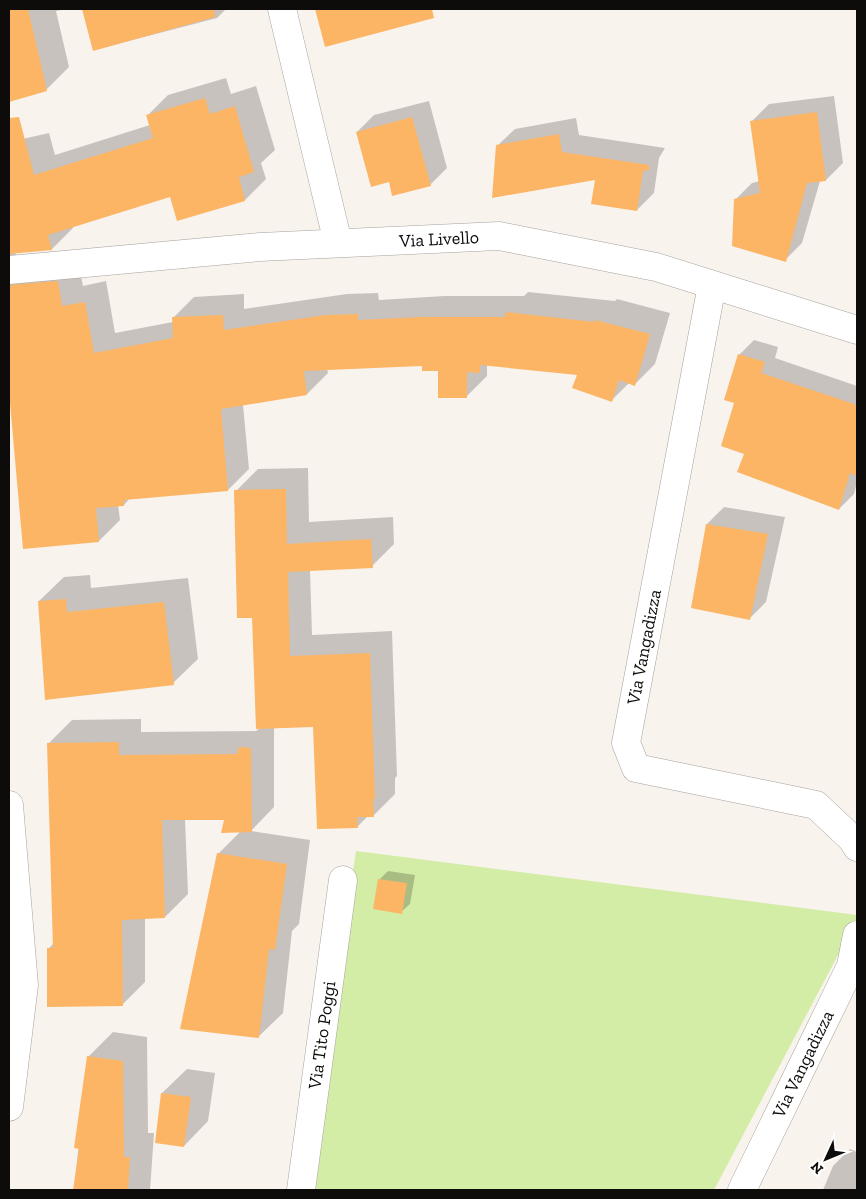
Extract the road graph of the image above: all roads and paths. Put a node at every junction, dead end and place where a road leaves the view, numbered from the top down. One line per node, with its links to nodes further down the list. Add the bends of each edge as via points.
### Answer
1 (282, 9): 2 (street)
2 (338, 244): 3 (street, Via Livello, via 260,247); 4 (street, Via Livello, via 499,236 656,267)
3 (9, 270)
4 (712, 285): 5 (street, Via Livello); 7 (street, Via Vangadizza, via 626,743 636,768 816,804)
5 (857, 330)
6 (9, 804): 10 (street)
7 (857, 847)
8 (342, 880): 12 (street, Via Tito Poggi)
9 (857, 936): 13 (street, Via Vangadizza, via 851,966)
10 (16, 984): 11 (street)
11 (9, 1107)
12 (301, 1190)
13 (742, 1190)

